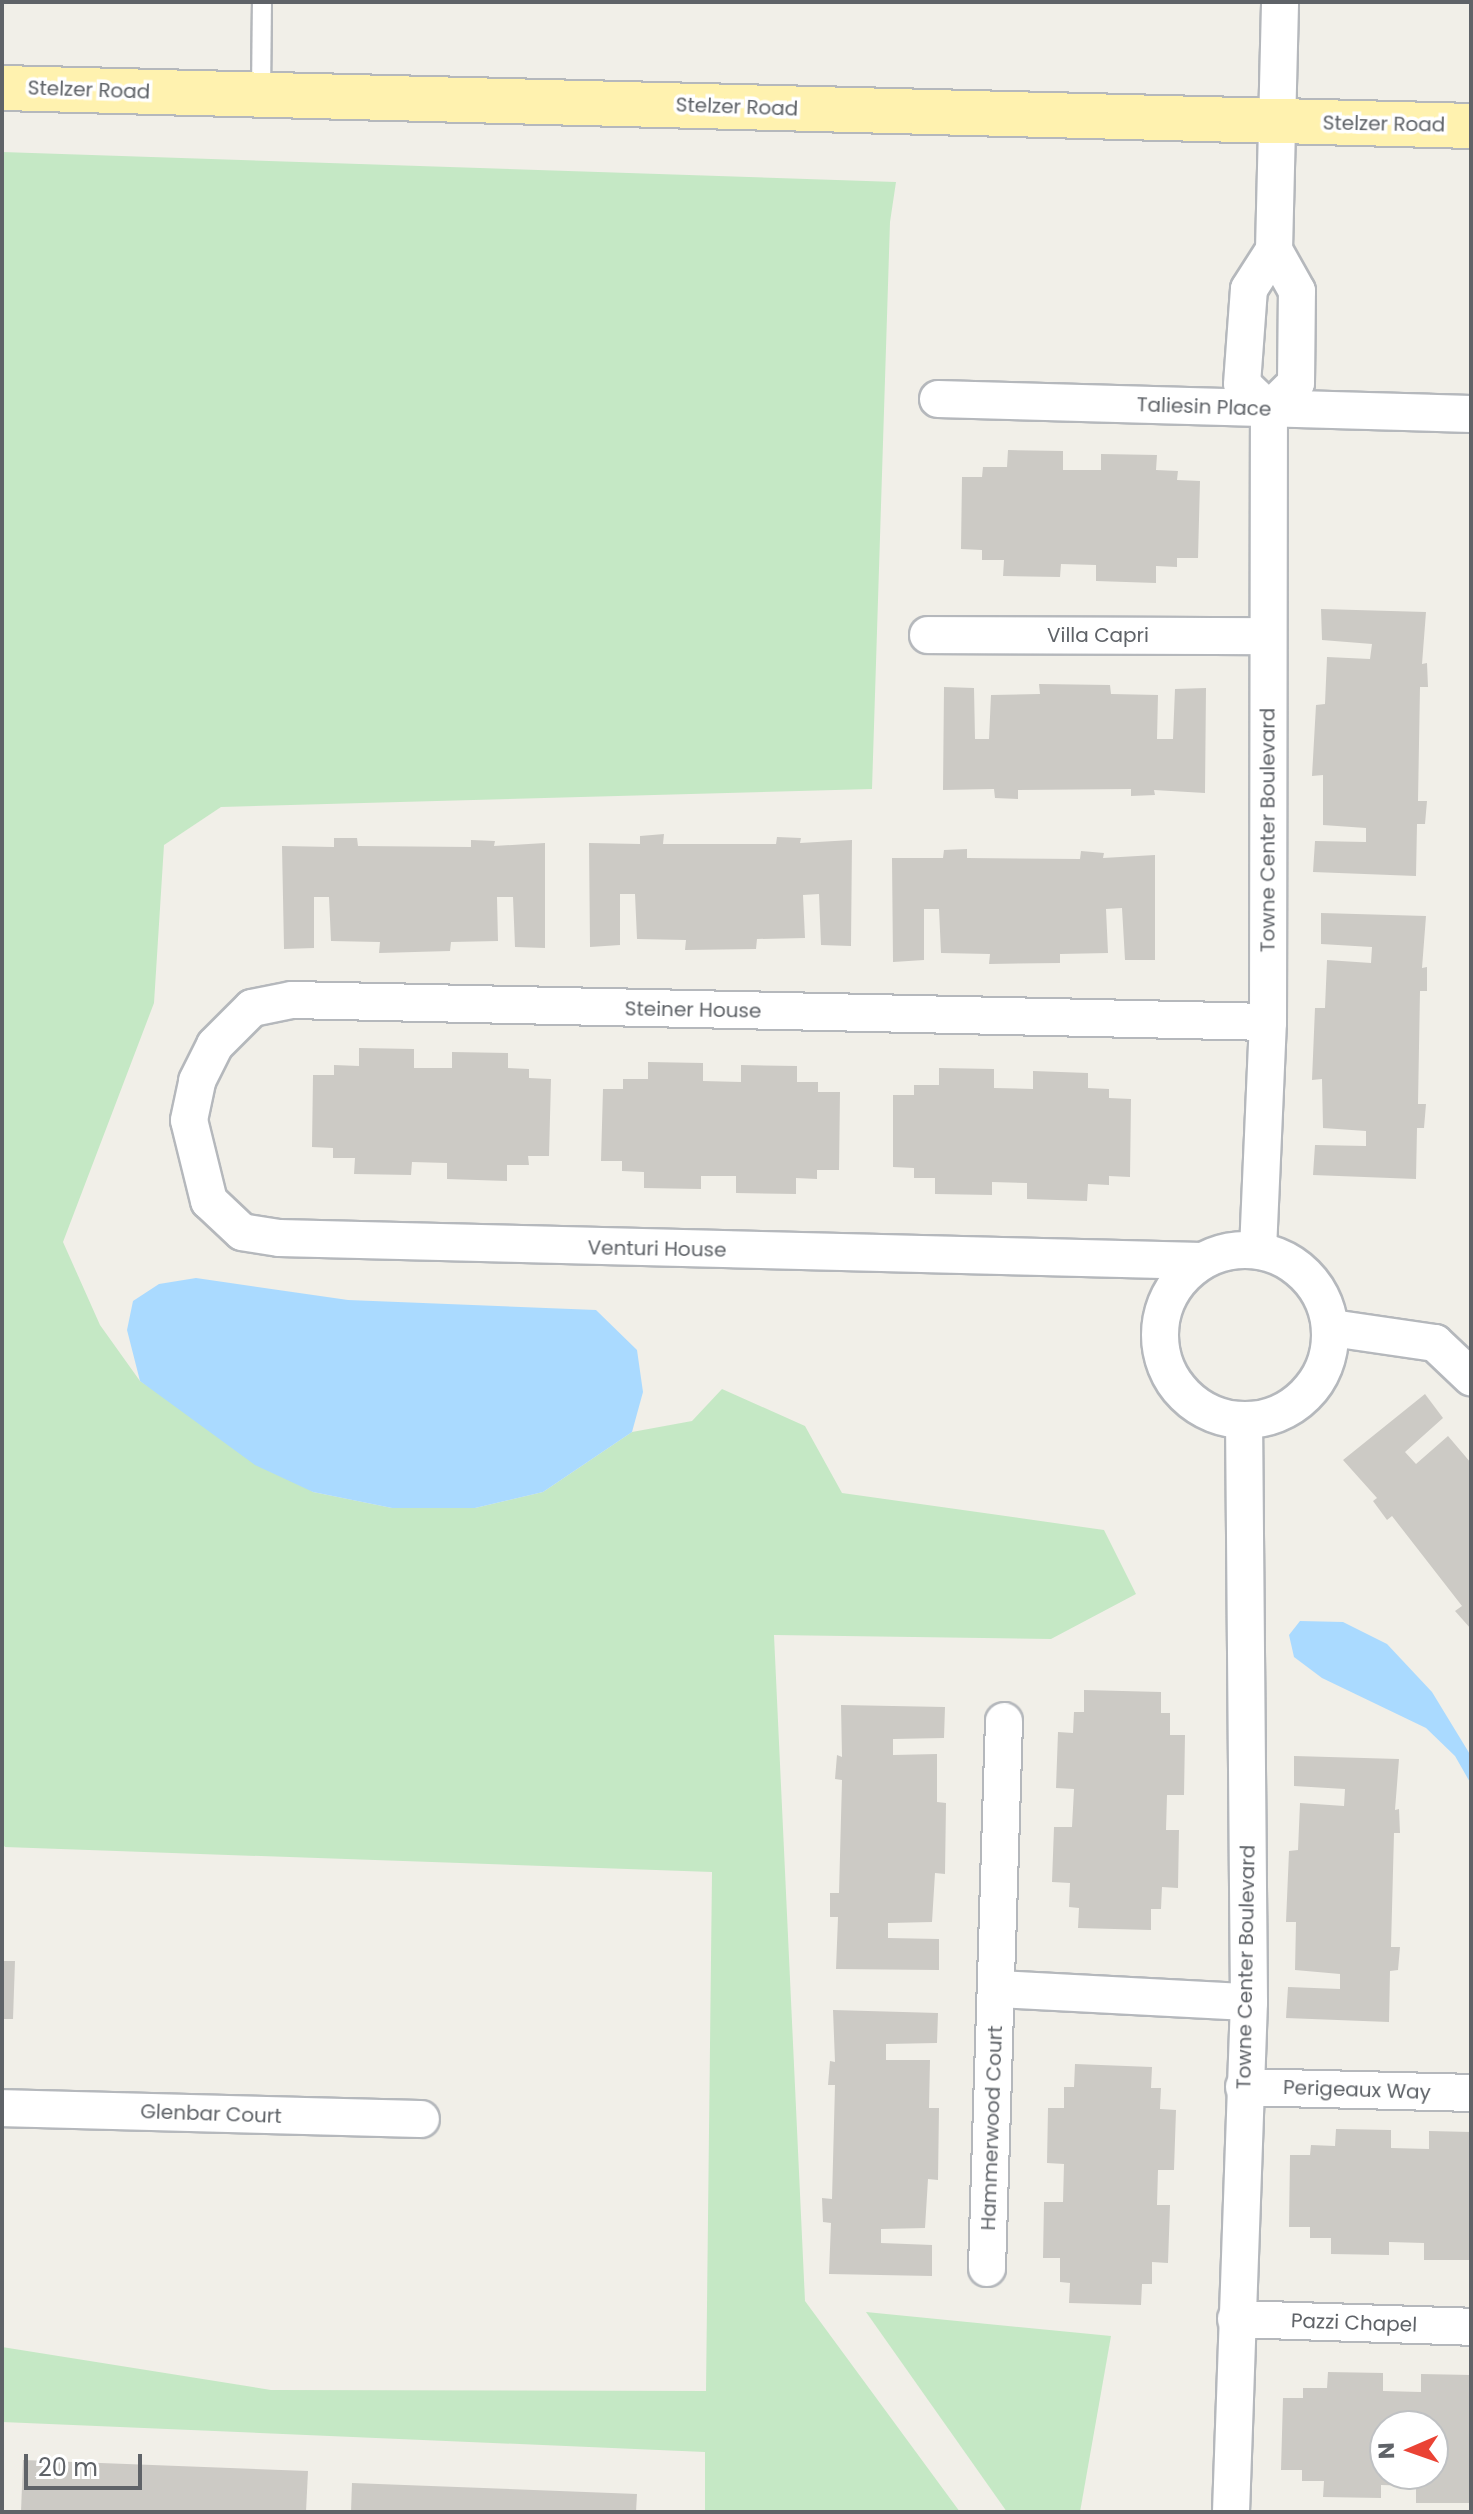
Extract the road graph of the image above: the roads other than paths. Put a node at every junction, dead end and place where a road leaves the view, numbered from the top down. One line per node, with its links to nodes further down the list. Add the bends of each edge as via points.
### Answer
1 (262, 2): 4 (lane)
2 (1280, 2): 5 (street)
3 (2, 88): 4 (main road, Stelzer Road)
4 (261, 94): 5 (main road, Stelzer Road)
5 (1278, 121): 6 (main road, Stelzer Road); 7 (street)
6 (1471, 126)
7 (1274, 250): 9 (street, via 1297,291 1296,383); 9 (street, via 1249,289 1242,384)
8 (938, 399): 9 (street, Taliesin Place)
9 (1269, 410): 10 (street, Taliesin Place); 12 (street, Towne Center Boulevard)
10 (1471, 414)
11 (928, 635): 12 (street, Villa Capri)
12 (1268, 636): 13 (street, Towne Center Boulevard)
13 (1268, 1022): 14 (street, Steiner House, via 292,1000 252,1008 215,1045 197,1081); 15 (street, Towne Center Boulevard)
14 (189, 1120): 16 (street, Venturi House, via 209,1201 242,1232 279,1238)
15 (1258, 1250): 16 (street, via 1229,1251); 17 (street, via 1293,1263 1320,1291)
16 (1202, 1261): 19 (street, via 1178,1282 1164,1310 1160,1341 1168,1372 1187,1398 1213,1415)
17 (1332, 1328): 18 (street, via 1435,1343); 19 (street, via 1323,1375 1290,1409)
18 (1471, 1377)
19 (1244, 1422): 22 (street, Towne Center Boulevard)
20 (1004, 1721): 21 (street, Hammerwood Court)
21 (997, 1989): 22 (street); 27 (street, Hammerwood Court)
22 (1249, 2002): 23 (street, Towne Center Boulevard)
23 (1244, 2087): 24 (street, Perigeaux Way); 28 (street, Towne Center Boulevard)
24 (1471, 2093)
25 (2, 2108): 26 (street, Glenbar Court)
26 (421, 2119)
27 (987, 2268)
28 (1236, 2319): 29 (street, Pazzi Chapel); 30 (street, Towne Center Boulevard)
29 (1471, 2327)
30 (1231, 2512)

